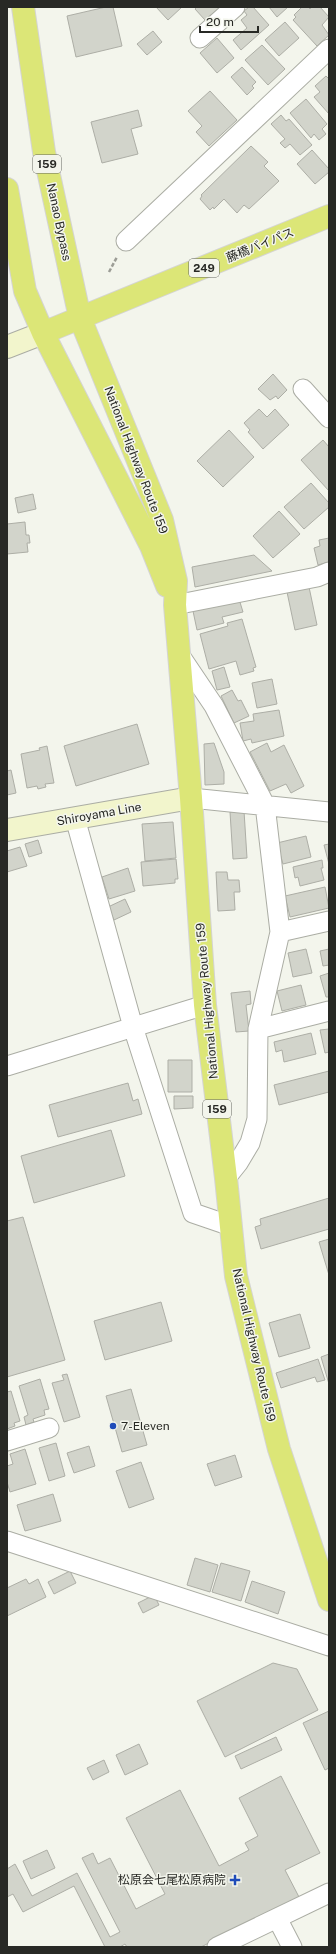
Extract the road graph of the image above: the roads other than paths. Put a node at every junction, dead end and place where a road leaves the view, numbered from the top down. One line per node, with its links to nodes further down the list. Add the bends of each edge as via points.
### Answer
1 (23, 7): 8 (highway, Nanao Bypass / 159, via 44,152)
2 (235, 7): 3 (street)
3 (200, 38)
4 (329, 49): 7 (street)
5 (7, 193): 9 (highway, 159, via 25,290)
6 (329, 216): 8 (highway, 藤橋バイパス / 249)
7 (126, 241)
8 (80, 318): 9 (highway, 249); 14 (highway, National Highway Route 159 / 159, via 162,520 176,581)
9 (42, 333): 10 (main road); 14 (highway, National Highway Route 159 / 159, via 151,546)
10 (7, 348)
11 (303, 389): 12 (street)
12 (329, 418)
13 (329, 572): 14 (street, via 317,577)
14 (175, 605): 15 (highway, National Highway Route 159 / 159)
15 (179, 654): 16 (highway, National Highway Route 159 / 159); 17 (street, via 214,706)
16 (192, 798): 17 (street); 19 (main road, Shiroyama Line); 23 (highway, National Highway Route 159 / 159)
17 (265, 805): 18 (street); 22 (street)
18 (329, 812)
19 (75, 818): 20 (main road, Shiroyama Line); 25 (street)
20 (7, 830)
21 (329, 921): 22 (street)
22 (280, 932): 26 (street)
23 (204, 1005): 25 (street); 28 (highway, National Highway Route 159 / 159)
24 (329, 1011): 26 (street)
25 (133, 1027): 27 (street); 29 (street, via 193,1213)
26 (258, 1029): 28 (street, via 257,1118 250,1143)
27 (7, 1066)
28 (226, 1178): 29 (highway, National Highway Route 159 / 159)
29 (231, 1226): 33 (highway, National Highway Route 159 / 159, via 236,1276 279,1449)
30 (49, 1428): 31 (street)
31 (7, 1441)
32 (7, 1541): 34 (street)
33 (329, 1600)
34 (329, 1646)
35 (329, 1893): 36 (street)
36 (277, 1918): 37 (street); 38 (street)
37 (217, 1947)
38 (292, 1947)

